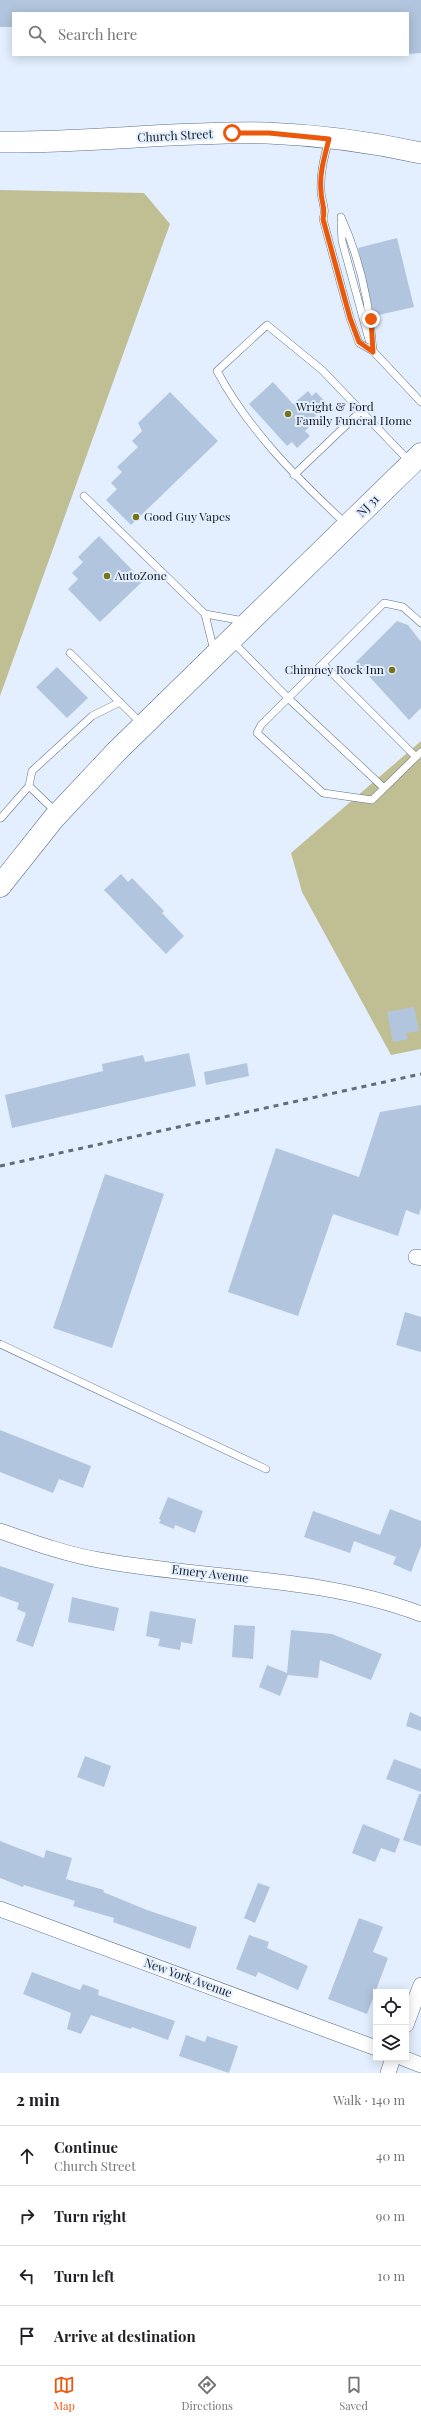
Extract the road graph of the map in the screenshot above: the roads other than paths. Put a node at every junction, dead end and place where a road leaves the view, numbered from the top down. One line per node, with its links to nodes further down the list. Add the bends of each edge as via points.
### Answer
1 (329, 139): 2 (street, Church Street, via 269,133 232,133 72,142); 3 (street, Church Street, via 377,144); 5 (lane, via 320,191 326,211 323,219 359,342)
2 (0, 142)
3 (421, 153)
4 (341, 217): 5 (lane, via 342,240)
5 (373, 352): 6 (lane)
6 (421, 402)
7 (361, 411): 8 (lane); 9 (lane); 9 (lane, via 322,370 267,325 217,371 240,411)
8 (416, 458): 11 (highway, NJ 31 / NJ 31)
9 (294, 475): 11 (lane)
10 (84, 496): 12 (lane)
11 (348, 526): 13 (highway, NJ 31 / NJ 31)
12 (205, 614): 13 (lane); 17 (lane)
13 (248, 622): 15 (highway, NJ 31)
14 (421, 623): 18 (lane, via 403,607 384,603)
15 (231, 639): 17 (highway, NJ 31); 19 (lane)
16 (70, 653): 20 (lane)
17 (215, 655): 21 (highway, NJ 31)
18 (323, 664): 19 (lane); 22 (lane)
19 (289, 699): 24 (lane); 24 (lane, via 261,725 258,733 323,793 372,800)
20 (120, 702): 21 (lane); 23 (lane, via 92,716 47,756 32,771)
21 (143, 725): 25 (highway, NJ 31)
22 (418, 754): 24 (lane)
23 (29, 786): 25 (lane); 26 (lane)
24 (384, 788)
25 (58, 814): 27 (highway, NJ 31)
26 (1, 818)
27 (0, 886)
28 (0, 1344): 29 (lane)
29 (266, 1469)
30 (0, 1530): 31 (street, Emery Avenue, via 48,1548 98,1560 339,1590)
31 (421, 1614)
32 (0, 1909): 35 (street, New York Avenue)
33 (421, 1985): 34 (street)
34 (409, 2017)
35 (373, 2047)
36 (409, 2060): 38 (street)
37 (392, 2061): 39 (street)
38 (421, 2065)
39 (388, 2073)

